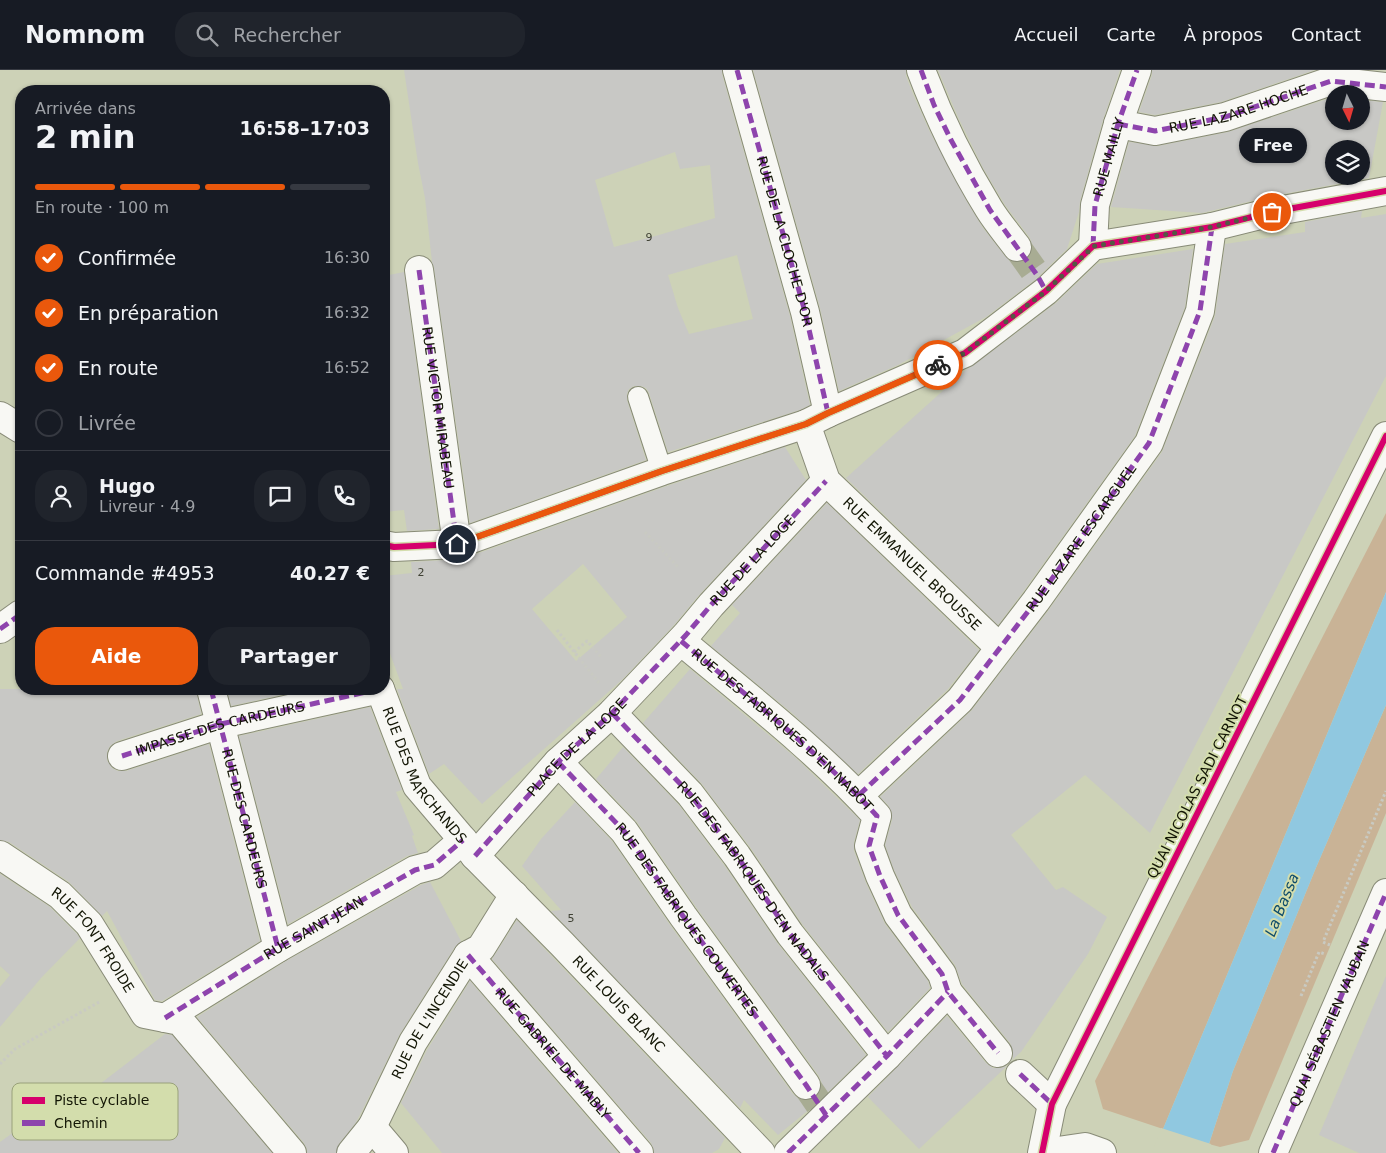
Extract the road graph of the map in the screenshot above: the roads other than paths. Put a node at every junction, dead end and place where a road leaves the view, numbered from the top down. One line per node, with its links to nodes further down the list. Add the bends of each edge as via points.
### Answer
1 (737, 70): 13 (street, RUE DE LA CLOCHE D'OR, via 805,312)
2 (921, 70): 9 (street, via 951,140 990,210)
3 (1137, 70): 5 (street, RUE MAILLY)
4 (1386, 87): 5 (street, RUE LAZARE HOCHE, via 1331,81 1225,117 1155,131)
5 (1118, 124): 8 (street, RUE MAILLY, via 1095,205)
6 (1386, 191): 7 (street, via 1272,212)
7 (1212, 227): 8 (street); 23 (street, RUE LAZARE ESCARGUEL, via 1200,311 1149,444)
8 (1094, 246): 13 (street, via 1042,283 965,353)
9 (1017, 247)
10 (419, 270): 18 (street, RUE VICTOR MIRABEAU)
11 (638, 397): 16 (lane)
12 (0, 416): 14 (street)
13 (817, 419): 16 (street); 17 (street, RUE DE LA CLOCHE D'OR)
14 (15, 425)
15 (1386, 436): 44 (street, QUAI NICOLAS SADI CARNOT)
16 (662, 471): 18 (street)
17 (826, 481): 22 (street, RUE DE LA LOGE); 23 (street, RUE EMMANUEL BROUSSE)
18 (457, 544): 19 (street)
19 (390, 547)
20 (15, 618): 21 (street)
21 (0, 629)
22 (681, 641): 27 (street, PLACE DE LA LOGE); 31 (street, RUE DES FABRIQUES D'EN NABOT, via 826,763)
23 (999, 647): 31 (street, RUE LAZARE ESCARGUEL, via 960,700)
24 (213, 695): 28 (street, RUE DES CARDEURS)
25 (353, 695): 28 (street, IMPASSE DES CARDEURS)
26 (382, 695): 32 (street, RUE DES MARCHANDS, via 417,786)
27 (612, 713): 30 (street, PLACE DE LA LOGE); 41 (street, RUE DES FABRIQUES D'EN NADALS, via 690,794 790,934)
28 (221, 724): 29 (street, IMPASSE DES CARDEURS); 36 (street, RUE DES CARDEURS)
29 (122, 756)
30 (558, 762): 32 (street, PLACE DE LA LOGE); 43 (street, RUE DES FABRIQUES COUVERTES, via 624,831)
31 (858, 795): 38 (street, RUE DES FABRIQUES D'EN NABOT, via 877,816 869,846 880,876 898,915 942,974)
32 (469, 848): 35 (street, RUE LOUIS BLANC); 36 (street, RUE SAINT-JEAN, via 434,865 415,870)
33 (0, 855): 39 (street, RUE FONT FROIDE, via 60,895 89,924 145,1014)
34 (1386, 894): 54 (street, QUAI SÉBASTIEN VAUBAN)
35 (514, 895): 37 (street, RUE DE L'INCENDIE, via 481,948); 47 (street, RUE LOUIS BLANC)
36 (278, 948): 39 (street, RUE SAINT-JEAN)
37 (468, 955): 45 (street, RUE DE L'INCENDIE, via 413,1042); 51 (street, RUE GABRIEL DE MABLY)
38 (948, 992): 40 (street, RUE DES FABRIQUES D'EN NABOT); 41 (street)
39 (172, 1019): 48 (street)
40 (998, 1053)
41 (887, 1056): 43 (street)
42 (1020, 1074): 44 (street)
43 (817, 1101): 52 (street)
44 (1052, 1104): 53 (street, QUAI NICOLAS SADI CARNOT)
45 (372, 1127): 49 (street, RUE DE L'INCENDIE); 50 (street)
46 (1094, 1150): 53 (street, QUAI NICOLAS SADI CARNOT)
47 (752, 1151)
48 (292, 1153)
49 (351, 1153)
50 (394, 1153)
51 (639, 1153)
52 (788, 1153)
53 (1043, 1153)
54 (1273, 1153)

